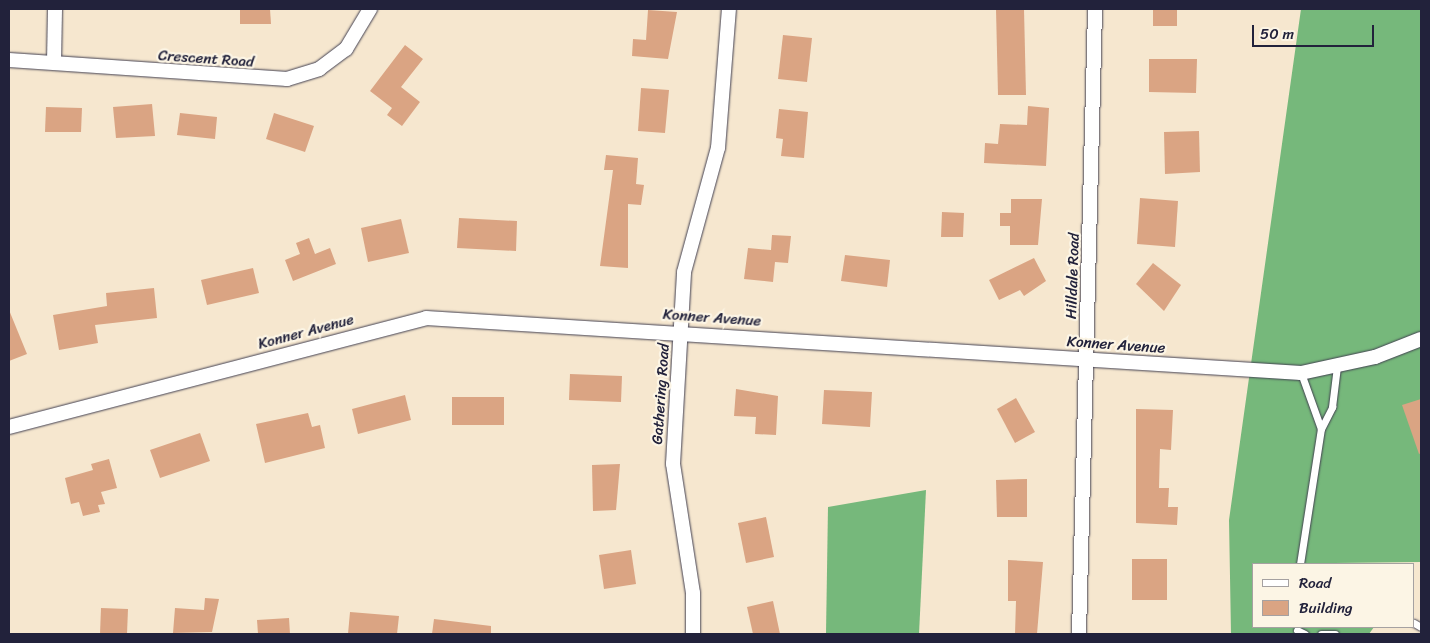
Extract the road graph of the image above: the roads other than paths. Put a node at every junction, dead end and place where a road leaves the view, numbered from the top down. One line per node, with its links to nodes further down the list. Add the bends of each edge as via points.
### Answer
1 (55, 9): 6 (street)
2 (370, 9): 6 (street, Crescent Road, via 346,49 319,69 287,79)
3 (729, 9): 7 (street, Gathering Road, via 718,148 684,272)
4 (1095, 9): 9 (street, Hilldale Road)
5 (9, 60): 6 (street, Crescent Road)
6 (54, 62)
7 (682, 332): 9 (street, Konner Avenue); 12 (street, Konner Avenue, via 426,318); 16 (street, Gathering Road, via 674,473 693,593)
8 (1421, 339): 10 (street, Konner Avenue)
9 (1087, 359): 11 (street, Konner Avenue); 17 (street, Hilldale Road)
10 (1336, 368): 11 (street, Konner Avenue); 13 (lane, via 1332,407)
11 (1302, 373): 13 (lane)
12 (9, 427)
13 (1321, 429): 14 (lane)
14 (1300, 563)
15 (1297, 630): 18 (lane)
16 (693, 634)
17 (1079, 634)
18 (1305, 634)
19 (1321, 634): 20 (lane)
20 (1335, 634)

